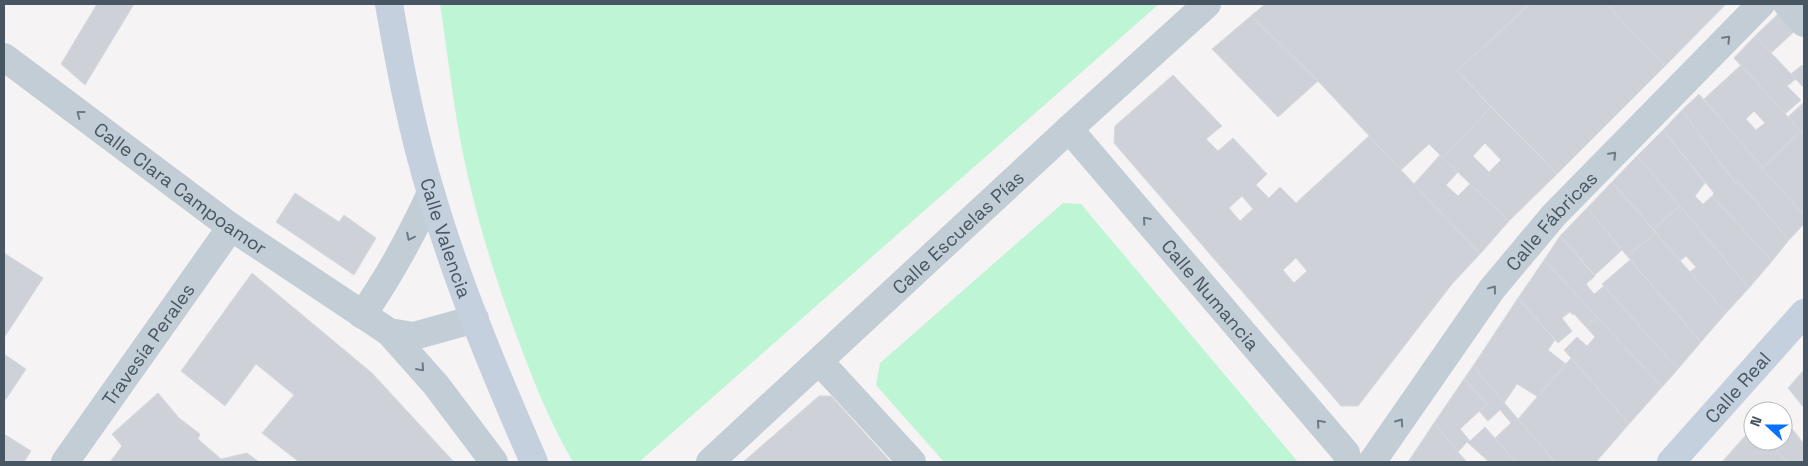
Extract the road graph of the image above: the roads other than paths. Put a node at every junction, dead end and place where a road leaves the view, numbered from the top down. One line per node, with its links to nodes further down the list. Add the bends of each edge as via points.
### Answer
1 (389, 4): 8 (main road, Calle Valencia, via 404,89)
2 (1207, 4): 7 (street, Calle Escuelas Pías)
3 (1761, 4): 21 (street, Calle Fábricas, one-way to 3, via 1492,289 1554,215)
4 (1787, 4): 5 (street)
5 (1804, 23)
6 (4, 57): 9 (street, Calle Clara Campoamor, one-way to 6)
7 (1069, 129): 14 (street, Calle Escuelas Pías); 20 (street, Calle Numancia, one-way to 7, via 1346,453)
8 (431, 193): 11 (street, one-way to 11, via 408,243); 12 (main road, Calle Valencia)
9 (231, 227): 11 (street, Calle Clara Campoamor); 15 (street, Travesía Perales)
10 (1804, 313): 22 (main road, Calle Real)
11 (362, 315): 13 (street, Calle Clara Campoamor)
12 (475, 319): 13 (street, Calle Clara Campoamor, via 414,336); 17 (main road, Calle Valencia)
13 (389, 332): 16 (street, one-way to 16, via 436,385)
14 (820, 362): 18 (street, Calle Escuelas Pías); 19 (street)
15 (65, 462)
16 (494, 462)
17 (534, 462)
18 (710, 462)
19 (912, 462)
20 (1348, 462)
21 (1372, 462)
22 (1671, 462)

